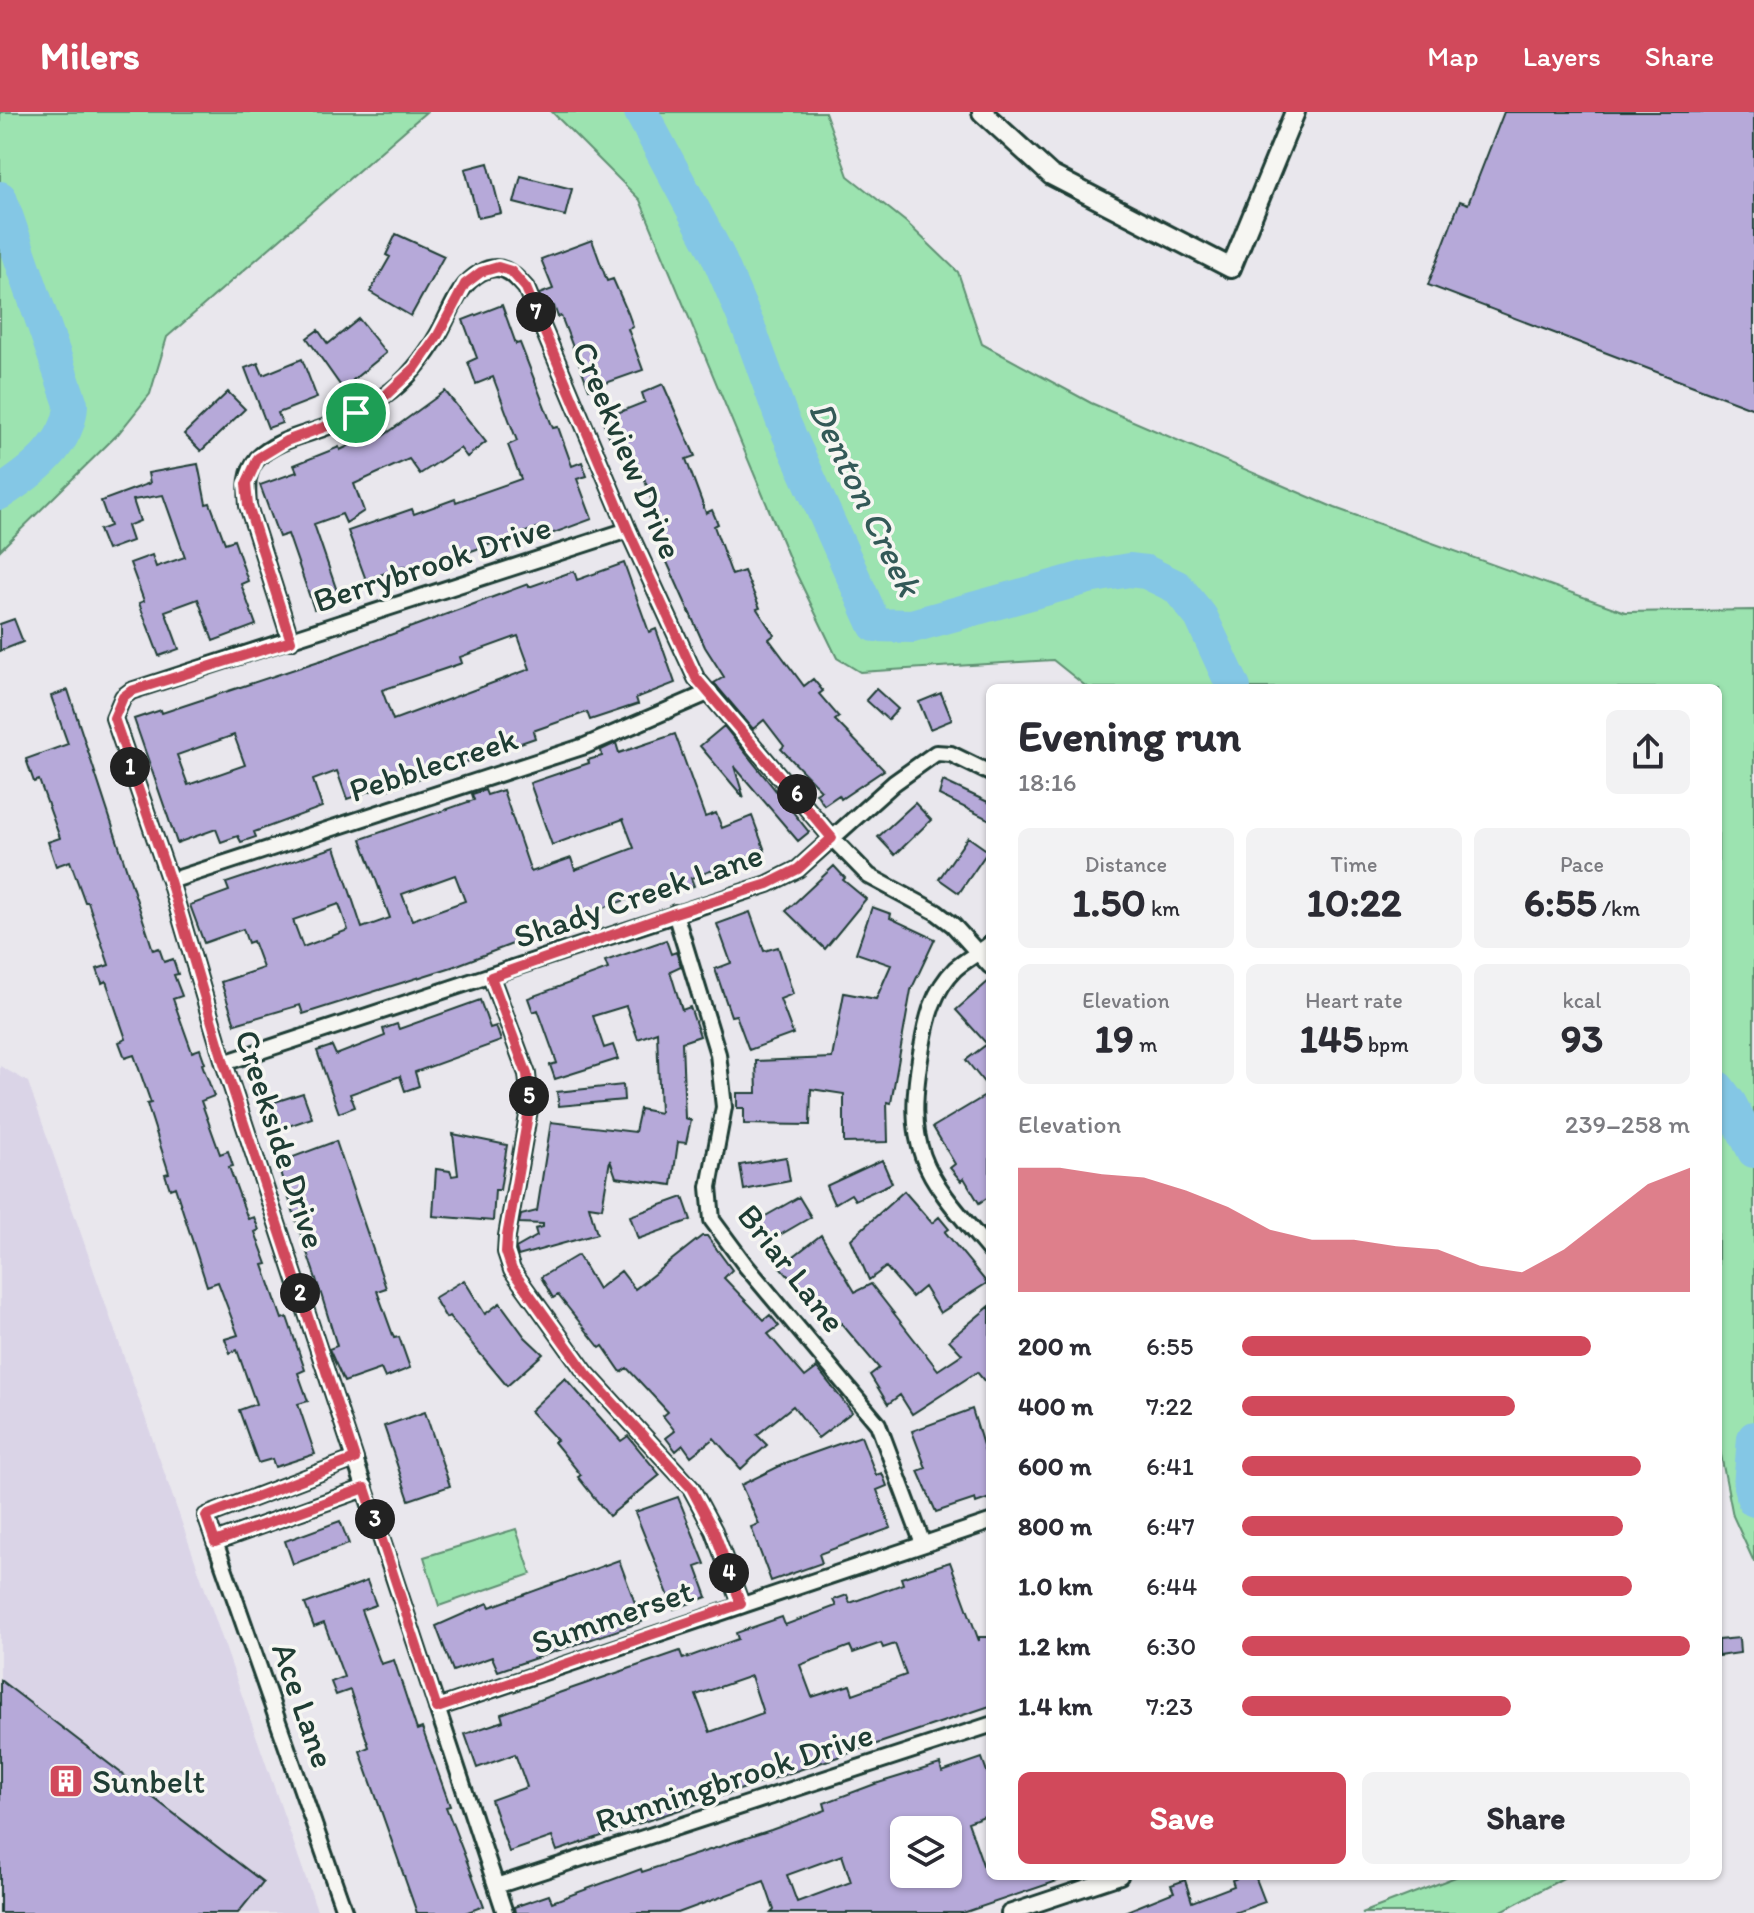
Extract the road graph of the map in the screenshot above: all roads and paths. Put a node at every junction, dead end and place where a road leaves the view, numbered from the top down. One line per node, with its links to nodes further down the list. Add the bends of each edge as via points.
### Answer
1 (982, 112): 2 (street, via 1051,175 1231,268)
2 (1295, 112)
3 (628, 530): 4 (street, Berrybrook Drive); 4 (street, Creekview Drive, via 526,288 511,271 486,270 465,284 415,368 386,395 286,441 251,468 248,506); 5 (street, Creekview Drive, via 696,678)
4 (291, 641): 8 (street, Berrybrook Drive, via 123,697 114,718)
5 (710, 692): 7 (street, Creekview Drive); 8 (street, Pebblecreek, via 585,746)
6 (986, 771): 7 (street, Shady Creek Lane, via 951,754 936,753)
7 (832, 838): 9 (street, Shady Creek Lane, via 798,869 768,884); 10 (street, Creekview Drive, via 869,876 936,912)
8 (170, 881): 12 (street, Creekside Drive)
9 (675, 913): 11 (street, Shady Creek Lane); 18 (street, Briar Lane, via 720,1067 724,1107 709,1187 712,1220 878,1424)
10 (984, 949): 13 (street, via 956,968 935,995 914,1091 915,1136 928,1172)
11 (491, 977): 12 (street, Shady Creek Lane); 19 (street, via 527,1074 530,1104 507,1236 512,1270 586,1373 691,1488 714,1531)
12 (224, 1063): 14 (street, Creekside Drive)
13 (986, 1246)
14 (355, 1459): 15 (street, Creekside Drive); 17 (street, Ace Lane, via 206,1516)
15 (365, 1488): 17 (street); 20 (street, Creekside Drive)
16 (986, 1523): 18 (street, Summerset)
17 (215, 1542): 24 (street, Ace Lane)
18 (923, 1544): 19 (street, Summerset)
19 (741, 1604): 20 (street, Summerset)
20 (437, 1708): 23 (street, Creekside Drive)
21 (986, 1726): 23 (street, Runningbrook Drive)
22 (1108, 1880): 26 (street)
23 (496, 1886): 25 (street, Creekside Drive)
24 (345, 1913)
25 (505, 1913)
26 (1009, 1913)

